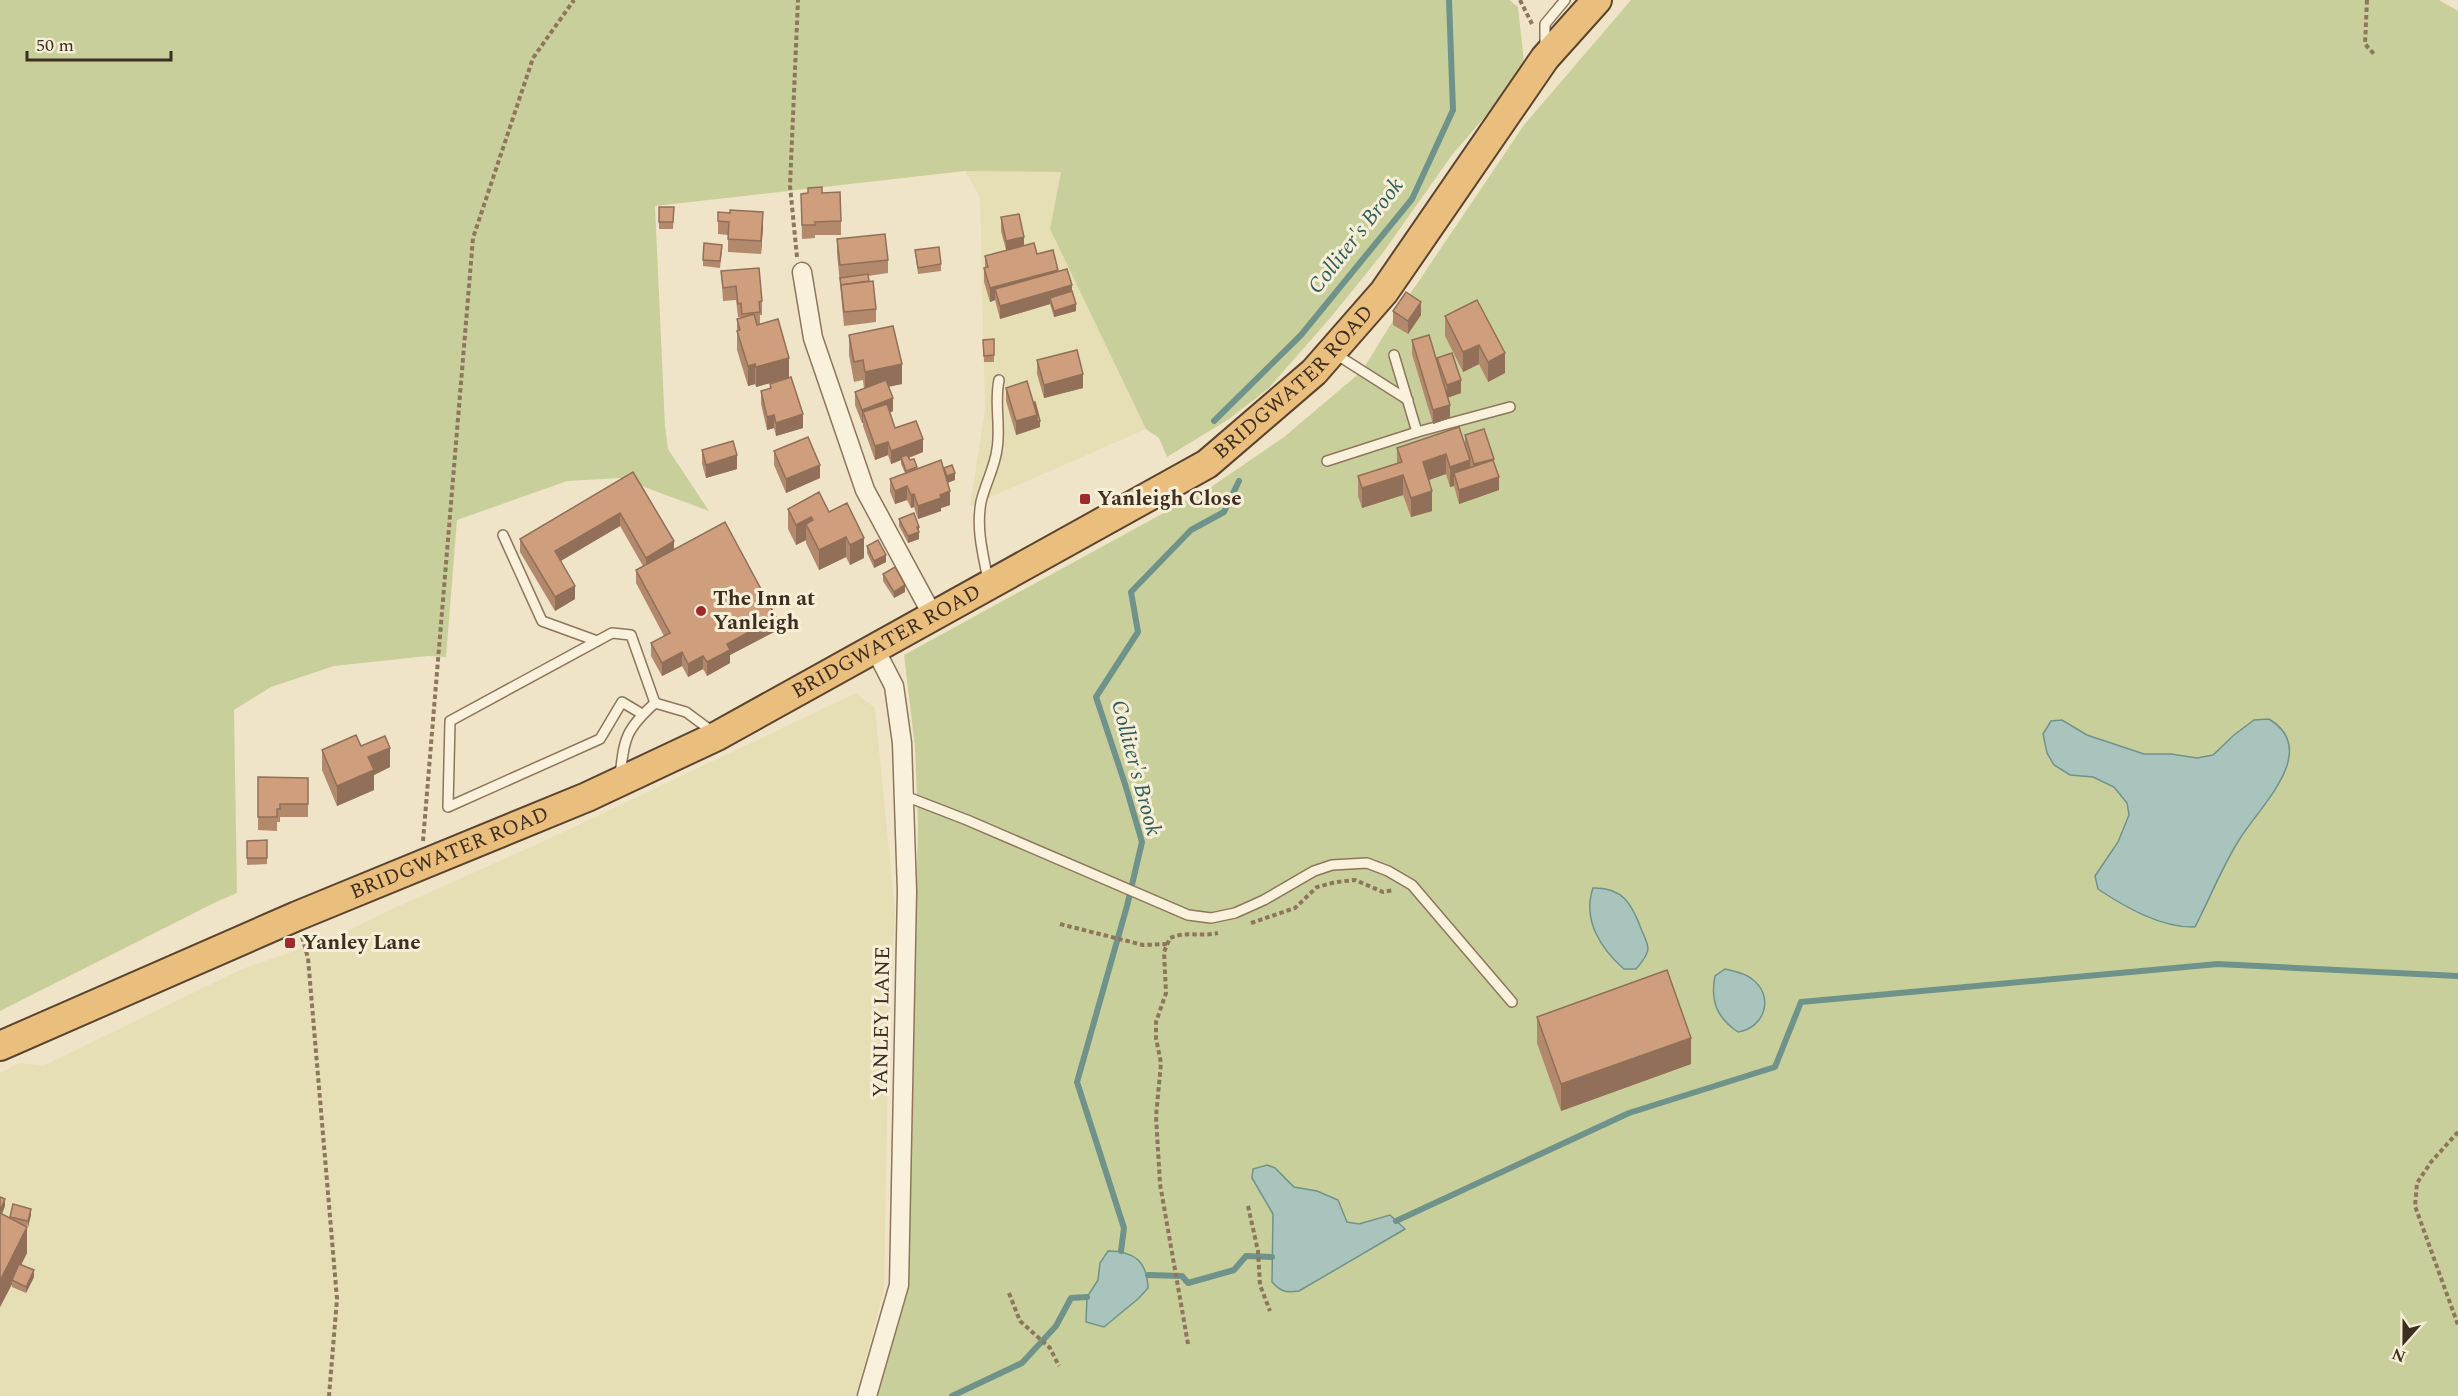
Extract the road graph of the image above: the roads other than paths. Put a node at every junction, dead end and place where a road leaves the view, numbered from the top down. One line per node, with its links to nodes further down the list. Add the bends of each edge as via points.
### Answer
1 (1565, 0): 3 (lane, via 1545,24)
2 (1597, 0): 3 (highway, BRIDGWATER ROAD)
3 (1545, 58): 5 (highway, BRIDGWATER ROAD, via 1383,292)
4 (802, 272): 14 (street, via 813,338 865,490)
5 (1332, 352): 8 (lane); 13 (highway, BRIDGWATER ROAD, via 1207,464)
6 (1394, 355): 8 (lane)
7 (999, 380): 13 (lane, via 997,450 981,503 979,531)
8 (1408, 400): 10 (lane)
9 (1510, 407): 10 (lane)
10 (1418, 432): 11 (lane)
11 (1327, 461)
12 (503, 535): 15 (lane, via 542,621)
13 (989, 585): 14 (highway, BRIDGWATER ROAD)
14 (933, 616): 16 (highway, BRIDGWATER ROAD)
15 (597, 641): 17 (lane, via 612,633 631,635); 18 (lane, via 450,721 448,807 600,739 622,702)
16 (875, 649): 19 (highway, BRIDGWATER ROAD); 21 (street, YANLEY LANE, via 894,686)
17 (655, 703): 18 (lane); 19 (lane, via 686,712)
18 (642, 714): 20 (lane, via 634,722 623,748)
19 (717, 736): 20 (highway, BRIDGWATER ROAD)
20 (619, 782): 23 (highway, BRIDGWATER ROAD, via 297,916)
21 (905, 796): 22 (lane, via 1188,915 1211,918 1235,913 1314,871 1367,863 1412,885); 24 (street, YANLEY LANE, via 907,891 898,1285)
22 (1512, 1002)
23 (0, 1046)
24 (867, 1396)

